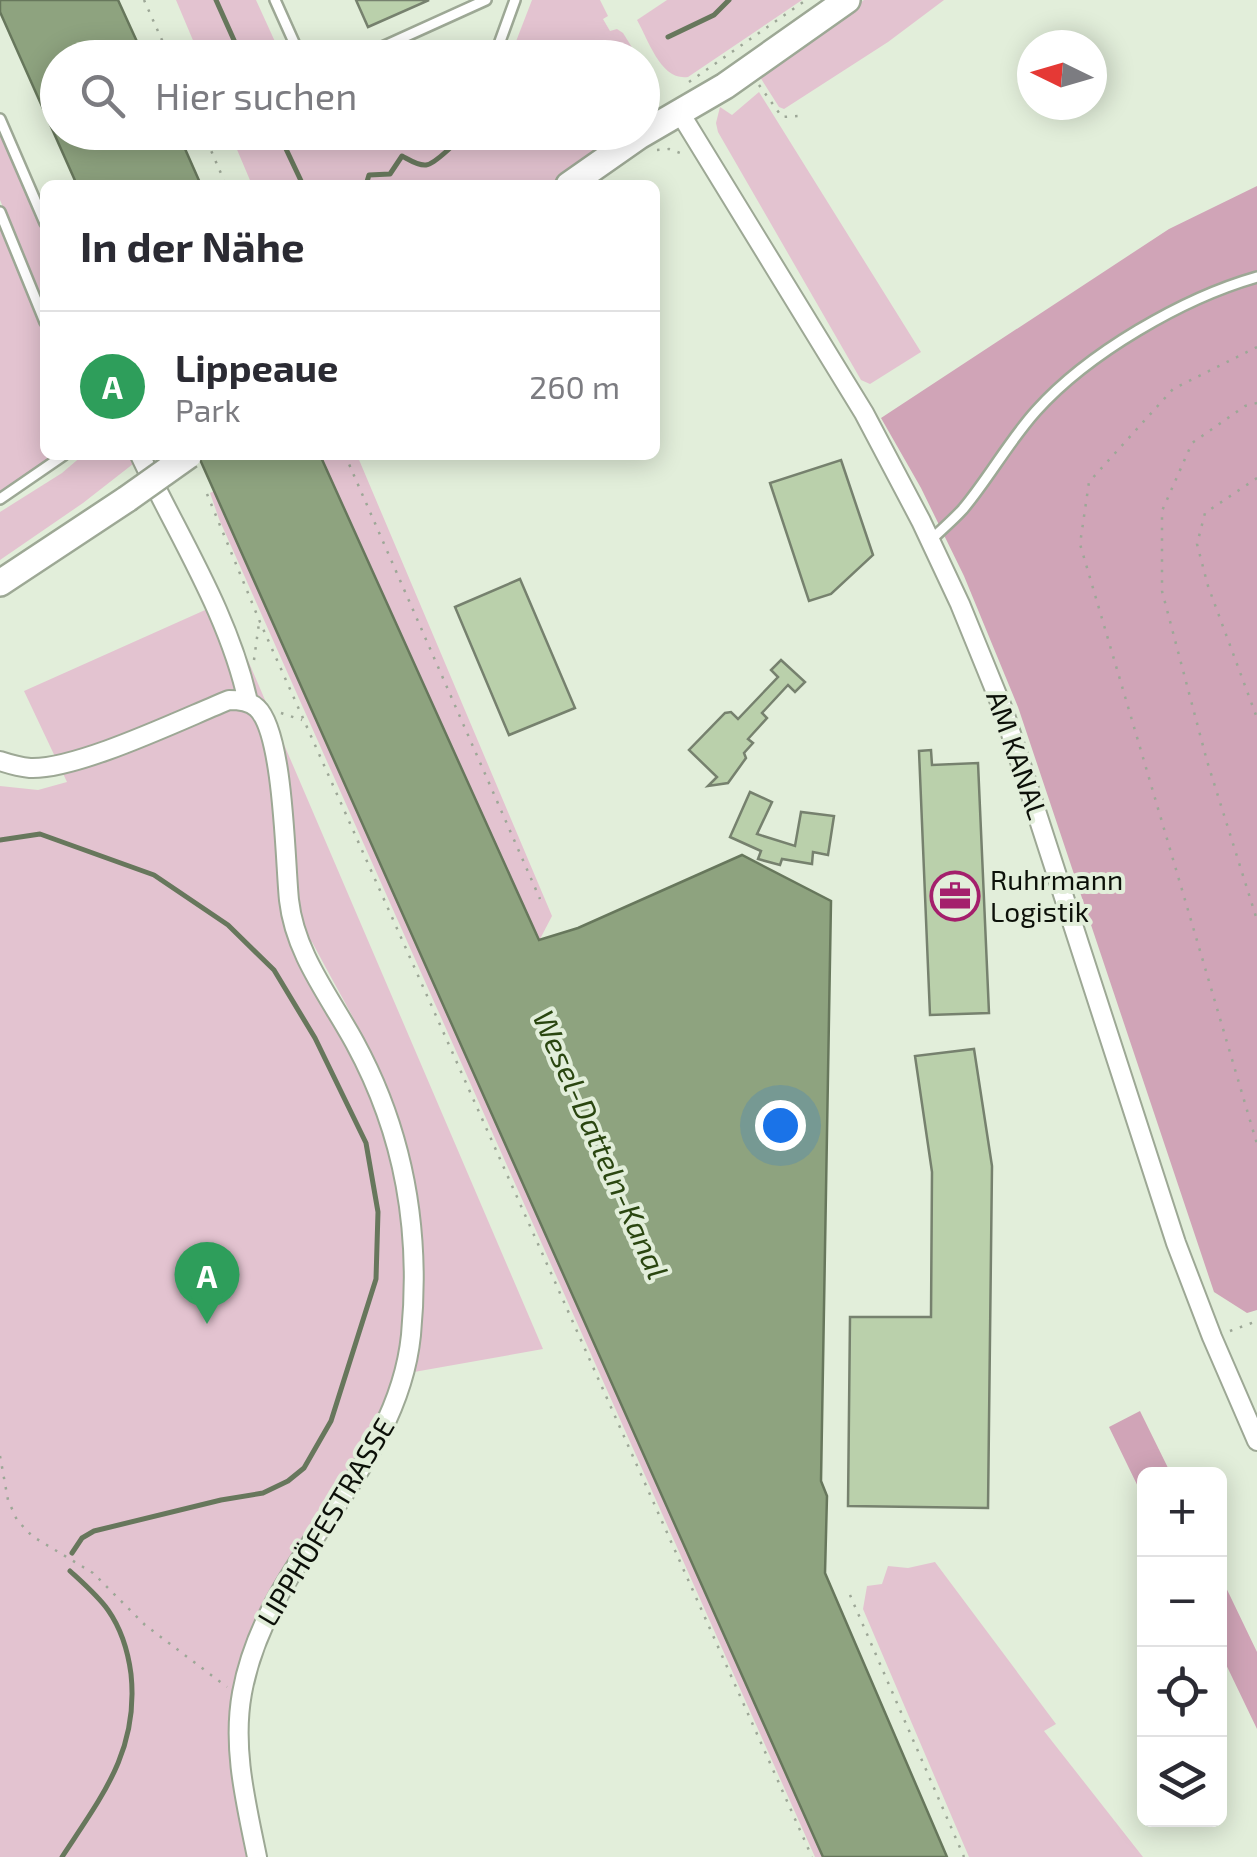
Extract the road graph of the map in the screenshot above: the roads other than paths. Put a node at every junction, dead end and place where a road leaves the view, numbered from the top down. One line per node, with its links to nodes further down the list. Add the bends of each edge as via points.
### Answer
1 (276, 0): 5 (lane)
2 (486, 0): 6 (lane)
3 (515, 0): 7 (lane)
4 (846, 0): 8 (main road, via 725,86)
5 (293, 40)
6 (398, 40)
7 (501, 40)
8 (681, 100): 10 (main road); 21 (street, AM KANAL, via 711,163 858,403)
9 (0, 119): 13 (lane)
10 (660, 119)
11 (620, 150): 12 (main road)
12 (575, 180)
13 (40, 211)
14 (0, 212): 16 (lane)
15 (1257, 277): 21 (lane, via 1162,316 1092,362 1038,409 962,510)
16 (40, 310)
17 (57, 460): 20 (lane)
18 (143, 460): 23 (street, LIPPHÖFESTRASSE, via 240,666)
19 (182, 460): 22 (main road, bridge)
20 (0, 499)
21 (930, 541): 25 (street, AM KANAL, via 1004,712 1176,1243)
22 (0, 583)
23 (248, 702): 24 (street, via 229,700 56,765); 26 (street, LIPPHÖFESTRASSE, via 262,715 272,747 298,940 376,1084 402,1157 414,1267 409,1350 391,1415 279,1589 252,1653 242,1694 240,1772)
24 (0, 761)
25 (1257, 1441)
26 (257, 1857)

